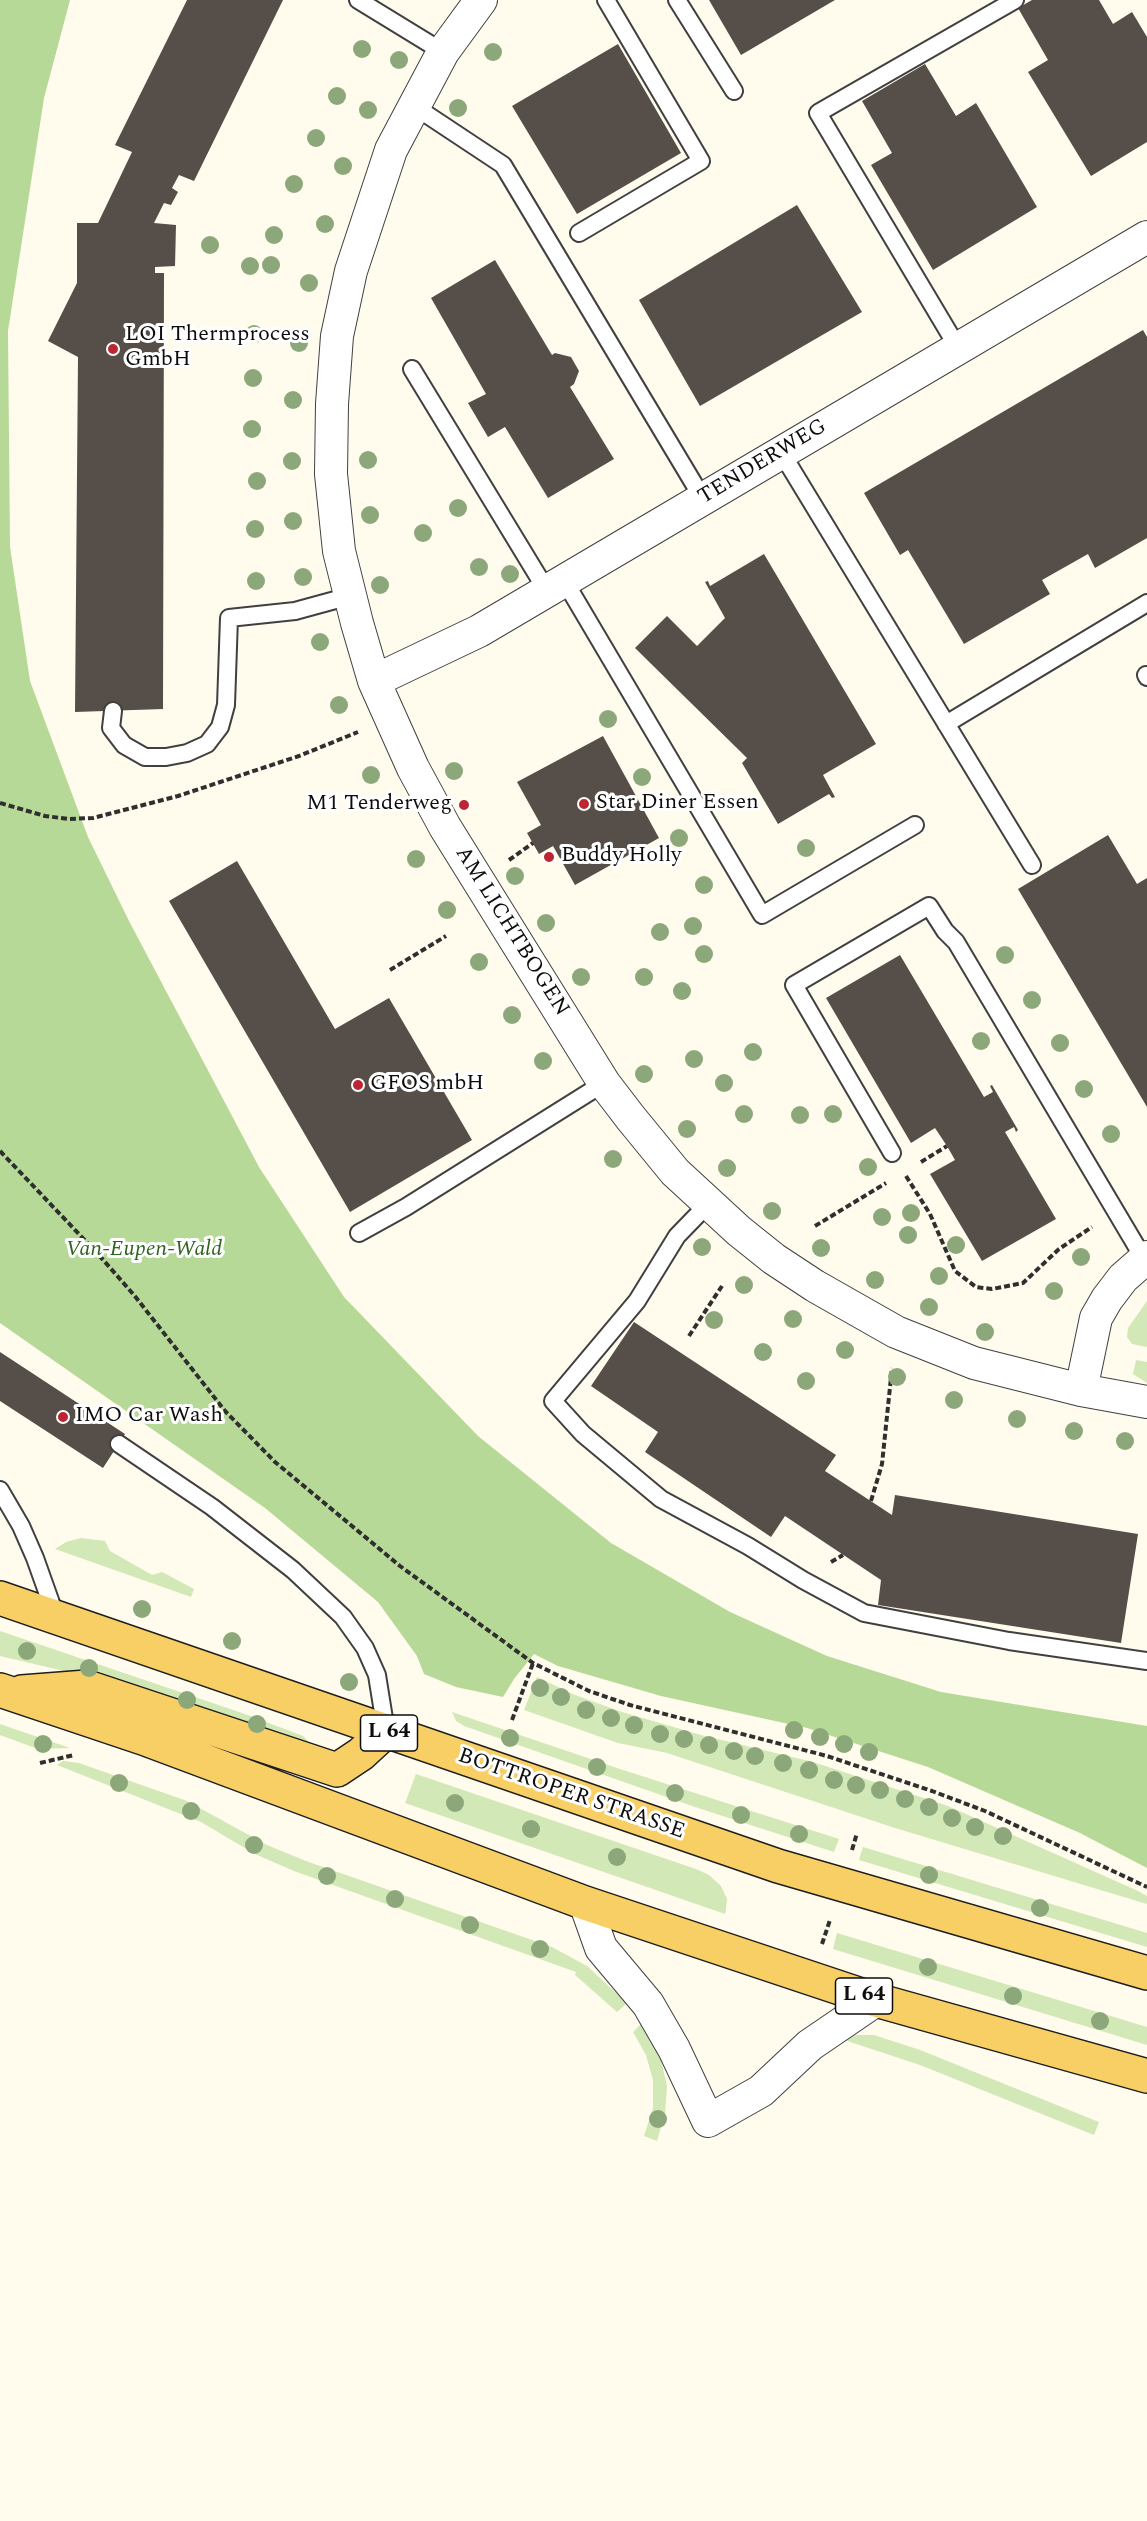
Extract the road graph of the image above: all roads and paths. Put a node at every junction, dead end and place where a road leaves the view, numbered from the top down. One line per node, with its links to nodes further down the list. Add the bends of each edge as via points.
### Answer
1 (358, 0): 6 (lane)
2 (481, 0): 6 (street, AM LICHTBOGEN)
3 (606, 0): 9 (lane, via 701,161)
4 (677, 0): 7 (lane)
5 (1015, 0): 11 (lane, via 818,113)
6 (443, 52): 8 (street, AM LICHTBOGEN)
7 (734, 91)
8 (414, 106): 14 (lane, via 503,165); 16 (street, AM LICHTBOGEN, via 391,150 351,271 337,336 332,474 339,551)
9 (579, 233)
10 (1147, 237): 11 (street, TENDERWEG)
11 (958, 348): 13 (street, TENDERWEG)
12 (412, 369): 15 (lane)
13 (781, 452): 14 (street, TENDERWEG); 20 (lane)
14 (703, 499): 15 (street, TENDERWEG)
15 (556, 586): 18 (street, TENDERWEG, via 479,631); 21 (lane, via 762,915)
16 (350, 596): 18 (street, AM LICHTBOGEN); 19 (lane, via 295,611 229,618 226,705 220,727 207,744 187,753 145,757 124,745 111,728)
17 (1147, 603): 20 (lane)
18 (374, 681): 27 (street, AM LICHTBOGEN, via 439,817)
19 (113, 711)
20 (946, 724): 24 (lane)
21 (915, 825)
22 (533, 843): 23 (path)
23 (517, 855)
24 (1032, 865)
25 (446, 936): 26 (path)
26 (390, 970)
27 (604, 1083): 32 (street, AM LICHTBOGEN, via 650,1143); 35 (lane, via 406,1208)
28 (947, 1146): 31 (path)
29 (0, 1151): 48 (path, via 98,1253 225,1411 275,1462 400,1566)
30 (892, 1153): 31 (path); 33 (lane, via 794,984 929,906 956,942)
31 (904, 1172): 33 (path, via 930,1214 955,1270 970,1285 982,1288 1023,1283 1071,1239); 34 (path)
32 (708, 1204): 38 (street, AM LICHTBOGEN, via 774,1258); 47 (lane, via 677,1236 637,1301 553,1401 584,1434 661,1500 864,1613 1009,1641)
33 (1116, 1213): 36 (lane)
34 (815, 1226)
35 (359, 1233)
36 (1145, 1258): 40 (street, via 1119,1283 1096,1318)
37 (722, 1286): 39 (path)
38 (896, 1332): 40 (street, AM LICHTBOGEN, via 974,1362); 44 (path, via 882,1464)
39 (689, 1336)
40 (1081, 1390): 41 (street, AM LICHTBOGEN)
41 (1147, 1402)
42 (119, 1444): 51 (lane, via 206,1503 293,1570 343,1617 365,1648 378,1676)
43 (0, 1490): 46 (lane, via 30,1547)
44 (870, 1501)
45 (0, 1598): 46 (main road, BOTTROPER STRASSE / L 64)
46 (57, 1618): 51 (main road, BOTTROPER STRASSE / L 64)
47 (1147, 1661)
48 (533, 1663): 50 (path); 54 (path, via 589,1691 630,1705 827,1756 932,1791 985,1811)
49 (6, 1691): 51 (main road, via 87,1687 337,1770); 55 (main road, L 64, via 143,1738)
50 (512, 1720)
51 (386, 1731): 53 (main road, BOTTROPER STRASSE / L 64, via 778,1866)
52 (856, 1833): 53 (path)
53 (842, 1884): 56 (main road, BOTTROPER STRASSE / L 64); 57 (path)
54 (1147, 1887)
55 (585, 1904): 57 (main road, L 64); 58 (street, via 601,1948 648,2004 708,2121 761,2091 810,2045)
56 (1147, 1973)
57 (811, 1978): 58 (main road, L 64)
58 (876, 2000): 59 (main road, L 64)
59 (1147, 2076)

